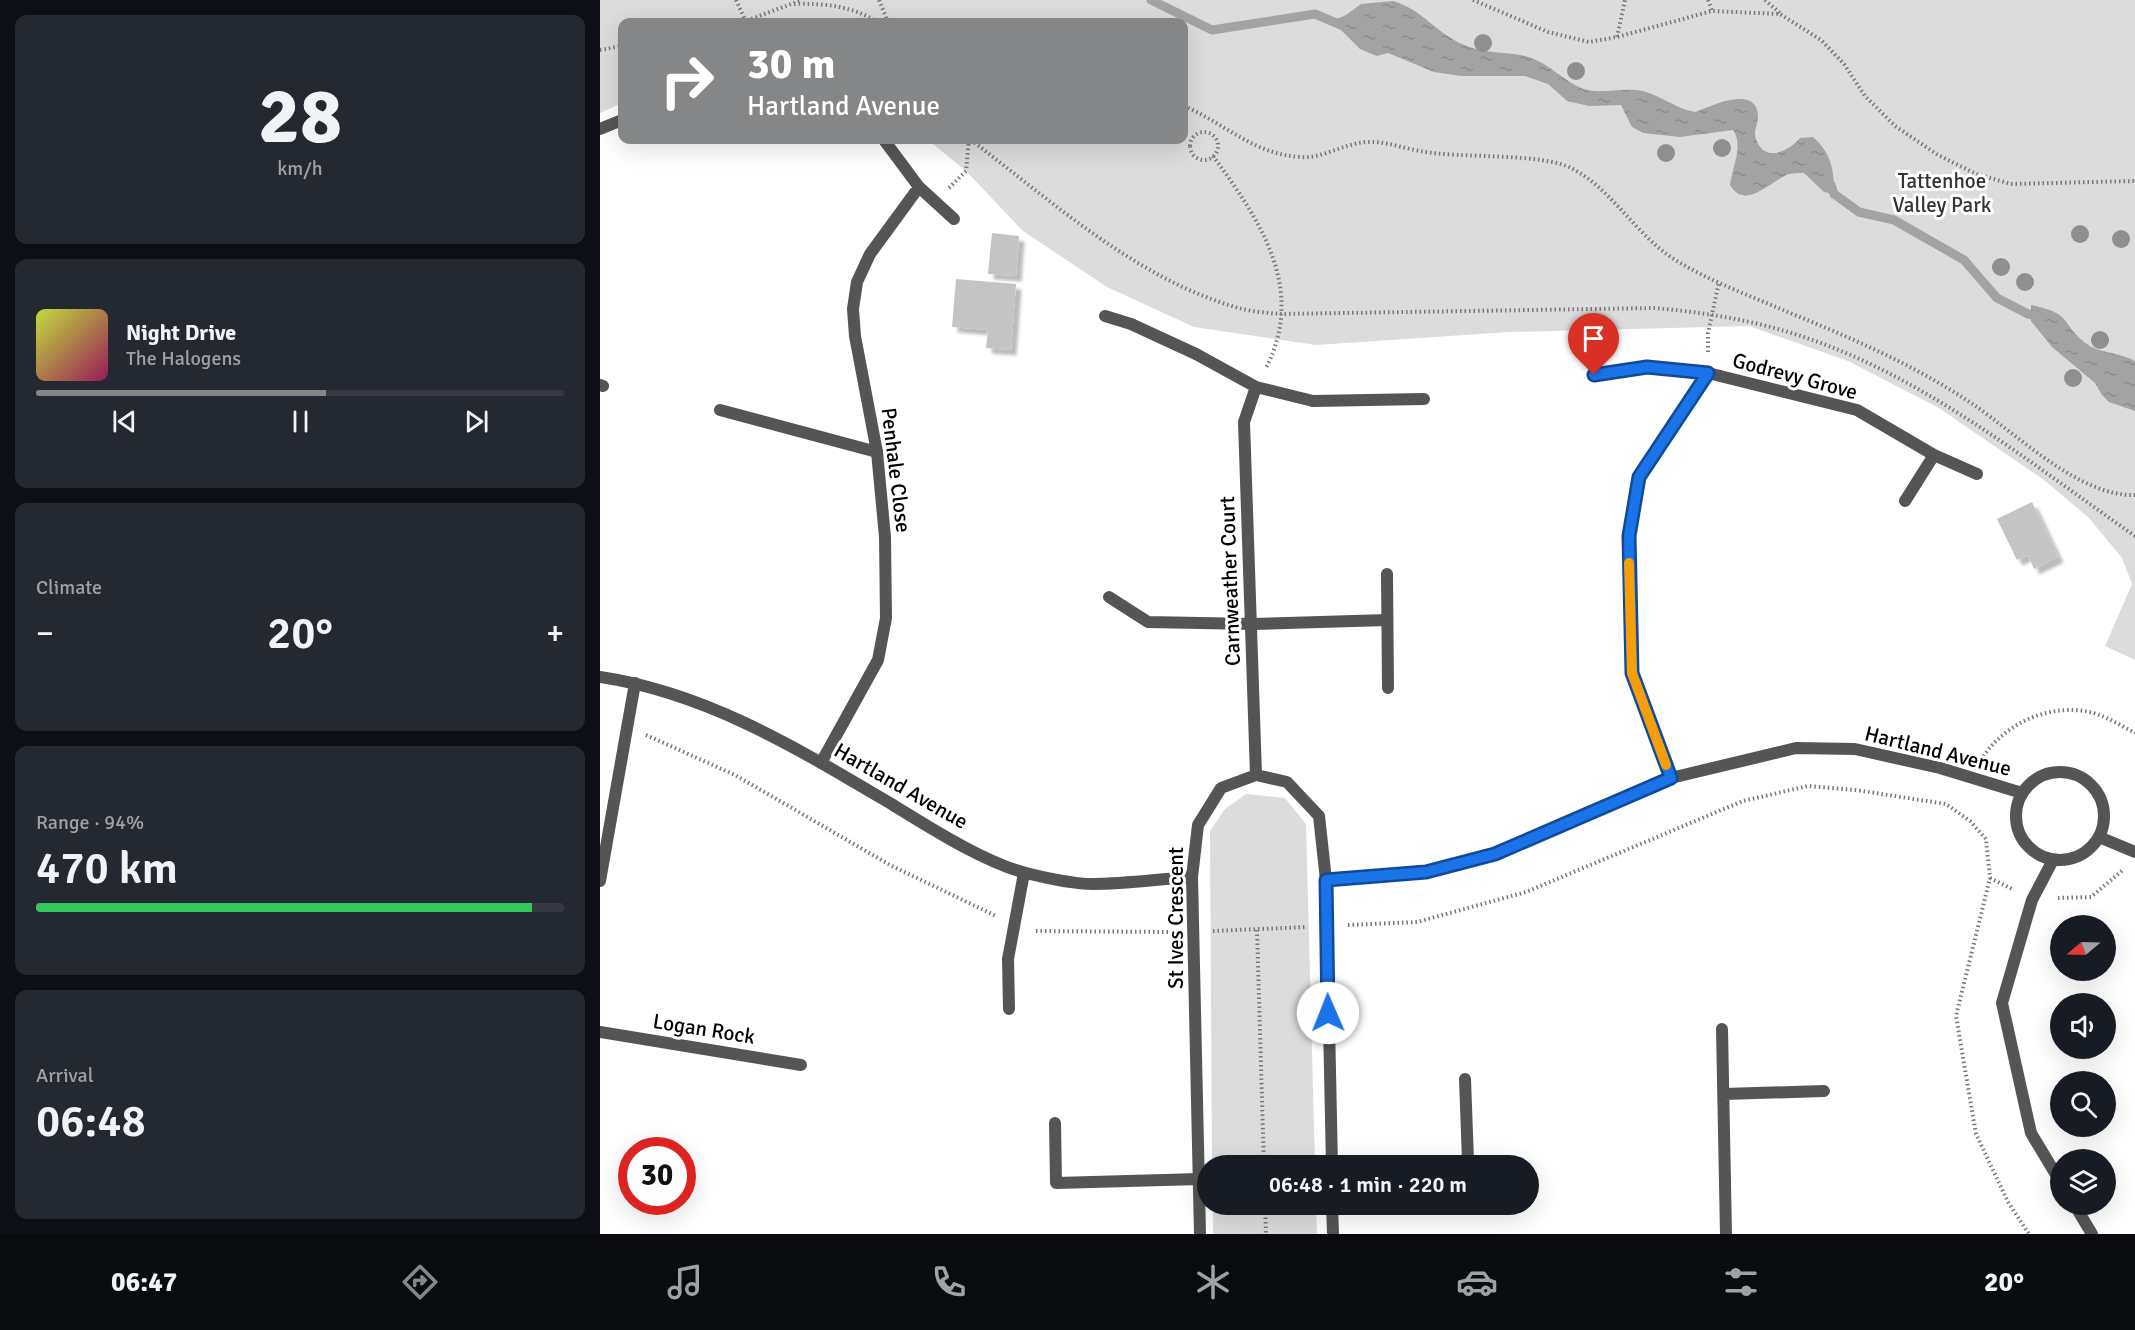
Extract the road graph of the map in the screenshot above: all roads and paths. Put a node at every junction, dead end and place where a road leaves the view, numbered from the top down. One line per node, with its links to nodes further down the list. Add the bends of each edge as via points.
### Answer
1 (736, 0): 11 (path)
2 (802, 0): 8 (path)
3 (879, 0): 14 (path)
4 (1473, 0): 15 (path, via 1569,38 1589,42)
5 (1625, 0): 15 (path)
6 (1708, 0): 9 (path)
7 (1765, 0): 10 (path)
8 (794, 4): 12 (path); 13 (path, via 838,6)
9 (1712, 11): 10 (path); 15 (path)
10 (1780, 14): 27 (path, via 1821,40 1844,64 1865,96 1895,126 1938,155 1976,174 2021,184)
11 (743, 18)
12 (756, 18)
13 (870, 18)
14 (886, 18)
15 (1617, 37)
16 (618, 47): 17 (path)
17 (600, 50)
18 (1188, 108): 20 (path)
19 (618, 122): 21 (street)
20 (1218, 126): 22 (path); 31 (path, via 1254,146 1303,158 1366,142 1452,156 1548,161 1570,167 1604,192 1662,251)
21 (600, 129)
22 (1212, 134): 26 (path, via 1217,146); 26 (path, via 1195,135 1190,147 1197,158)
23 (887, 144): 28 (street)
24 (969, 144): 29 (path, via 966,171)
25 (975, 144): 33 (path, via 1148,269 1216,300 1243,309)
26 (1213, 156): 33 (path, via 1264,233 1279,278)
27 (2135, 181)
28 (919, 187): 29 (street); 40 (street, Penhale Close, via 870,254 855,291 855,336)
29 (934, 201): 30 (street)
30 (954, 219)
31 (1719, 282): 32 (path); 43 (path, via 1867,345 1974,405 2083,480 2116,495)
32 (1711, 313): 33 (path, via 1644,308); 35 (path); 45 (path, via 1783,330 1873,365 1944,404)
33 (1282, 314): 37 (path, via 1275,351)
34 (1105, 316): 37 (street, via 1196,354)
35 (1708, 373): 36 (street, Godrevy Grove, via 1647,367); 41 (street, Godrevy Grove, via 1857,410); 58 (street, Godrevy Grove, via 1639,477 1629,536 1632,673)
36 (1594, 375)
37 (1256, 387): 38 (street, via 1313,401); 49 (street, Carnweather Court, via 1244,422)
38 (1424, 399)
39 (720, 410): 40 (street)
40 (877, 452): 55 (street, Penhale Close, via 885,537 886,618 878,660)
41 (1934, 455): 42 (street, Godrevy Grove); 44 (street)
42 (1977, 474)
43 (2135, 495)
44 (1905, 501)
45 (2135, 536)
46 (1387, 574): 48 (street)
47 (1109, 597): 49 (street, via 1148,622)
48 (1387, 620): 49 (street); 52 (street)
49 (1252, 624): 56 (street, Carnweather Court)
50 (600, 677): 51 (street, Hartland Avenue)
51 (635, 682): 53 (street); 55 (street, Hartland Avenue, via 728,713)
52 (1388, 688)
53 (625, 730): 66 (street); 67 (path, via 651,736 735,775 890,865)
54 (2135, 732): 57 (path, via 2085,711 2058,711 2024,720 1988,749)
55 (821, 763): 63 (street, Hartland Avenue, via 918,821)
56 (1256, 775): 64 (street, St Ives Crescent, via 1221,788 1197,825); 65 (street, via 1287,782 1319,816)
57 (1971, 777): 58 (street, Hartland Avenue, via 1855,749 1796,748); 59 (street, Hartland Avenue)
58 (1671, 778): 65 (street, Hartland Avenue, via 1495,854 1426,872)
59 (2022, 793): 60 (street, via 2045,774 2075,774 2098,793 2104,807); 62 (street, via 2016,821 2020,834 2039,855)
60 (2099, 837): 61 (street); 62 (street, via 2080,856)
61 (2135, 852)
62 (2053, 860): 83 (street, via 2032,900 2002,1003 2031,1133)
63 (1024, 873): 64 (street, Hartland Avenue, via 1091,884); 67 (street)
64 (1192, 877): 70 (street, St Ives Crescent)
65 (1326, 880): 68 (street)
66 (600, 881)
67 (1014, 925): 70 (path, via 1025,931); 71 (street, via 1008,959)
68 (1325, 926): 69 (path); 81 (street); 93 (path, via 1418,922 1526,892 1743,801 1808,786 1946,804 1970,821 1986,839 1990,878 1956,1016 1976,1134 2008,1202)
69 (1257, 930): 70 (path); 80 (path)
70 (1193, 932): 79 (street, St Ives Crescent)
71 (1009, 1010)
72 (1722, 1029): 77 (street)
73 (600, 1032): 74 (street, Logan Rock)
74 (801, 1065)
75 (1465, 1079): 82 (street)
76 (1824, 1091): 77 (street)
77 (1724, 1094): 92 (street)
78 (1055, 1123): 84 (street, via 1056,1183)
79 (1199, 1155)
80 (1264, 1155)
81 (1332, 1155)
82 (1468, 1155)
83 (2050, 1165)
84 (1197, 1179)
85 (1200, 1215): 89 (street, St Ives Crescent)
86 (1265, 1215): 90 (path)
87 (1332, 1215): 91 (street)
88 (2081, 1215): 94 (street)
89 (1200, 1234)
90 (1266, 1234)
91 (1333, 1234)
92 (1726, 1234)
93 (2029, 1234)
94 (2092, 1234)

